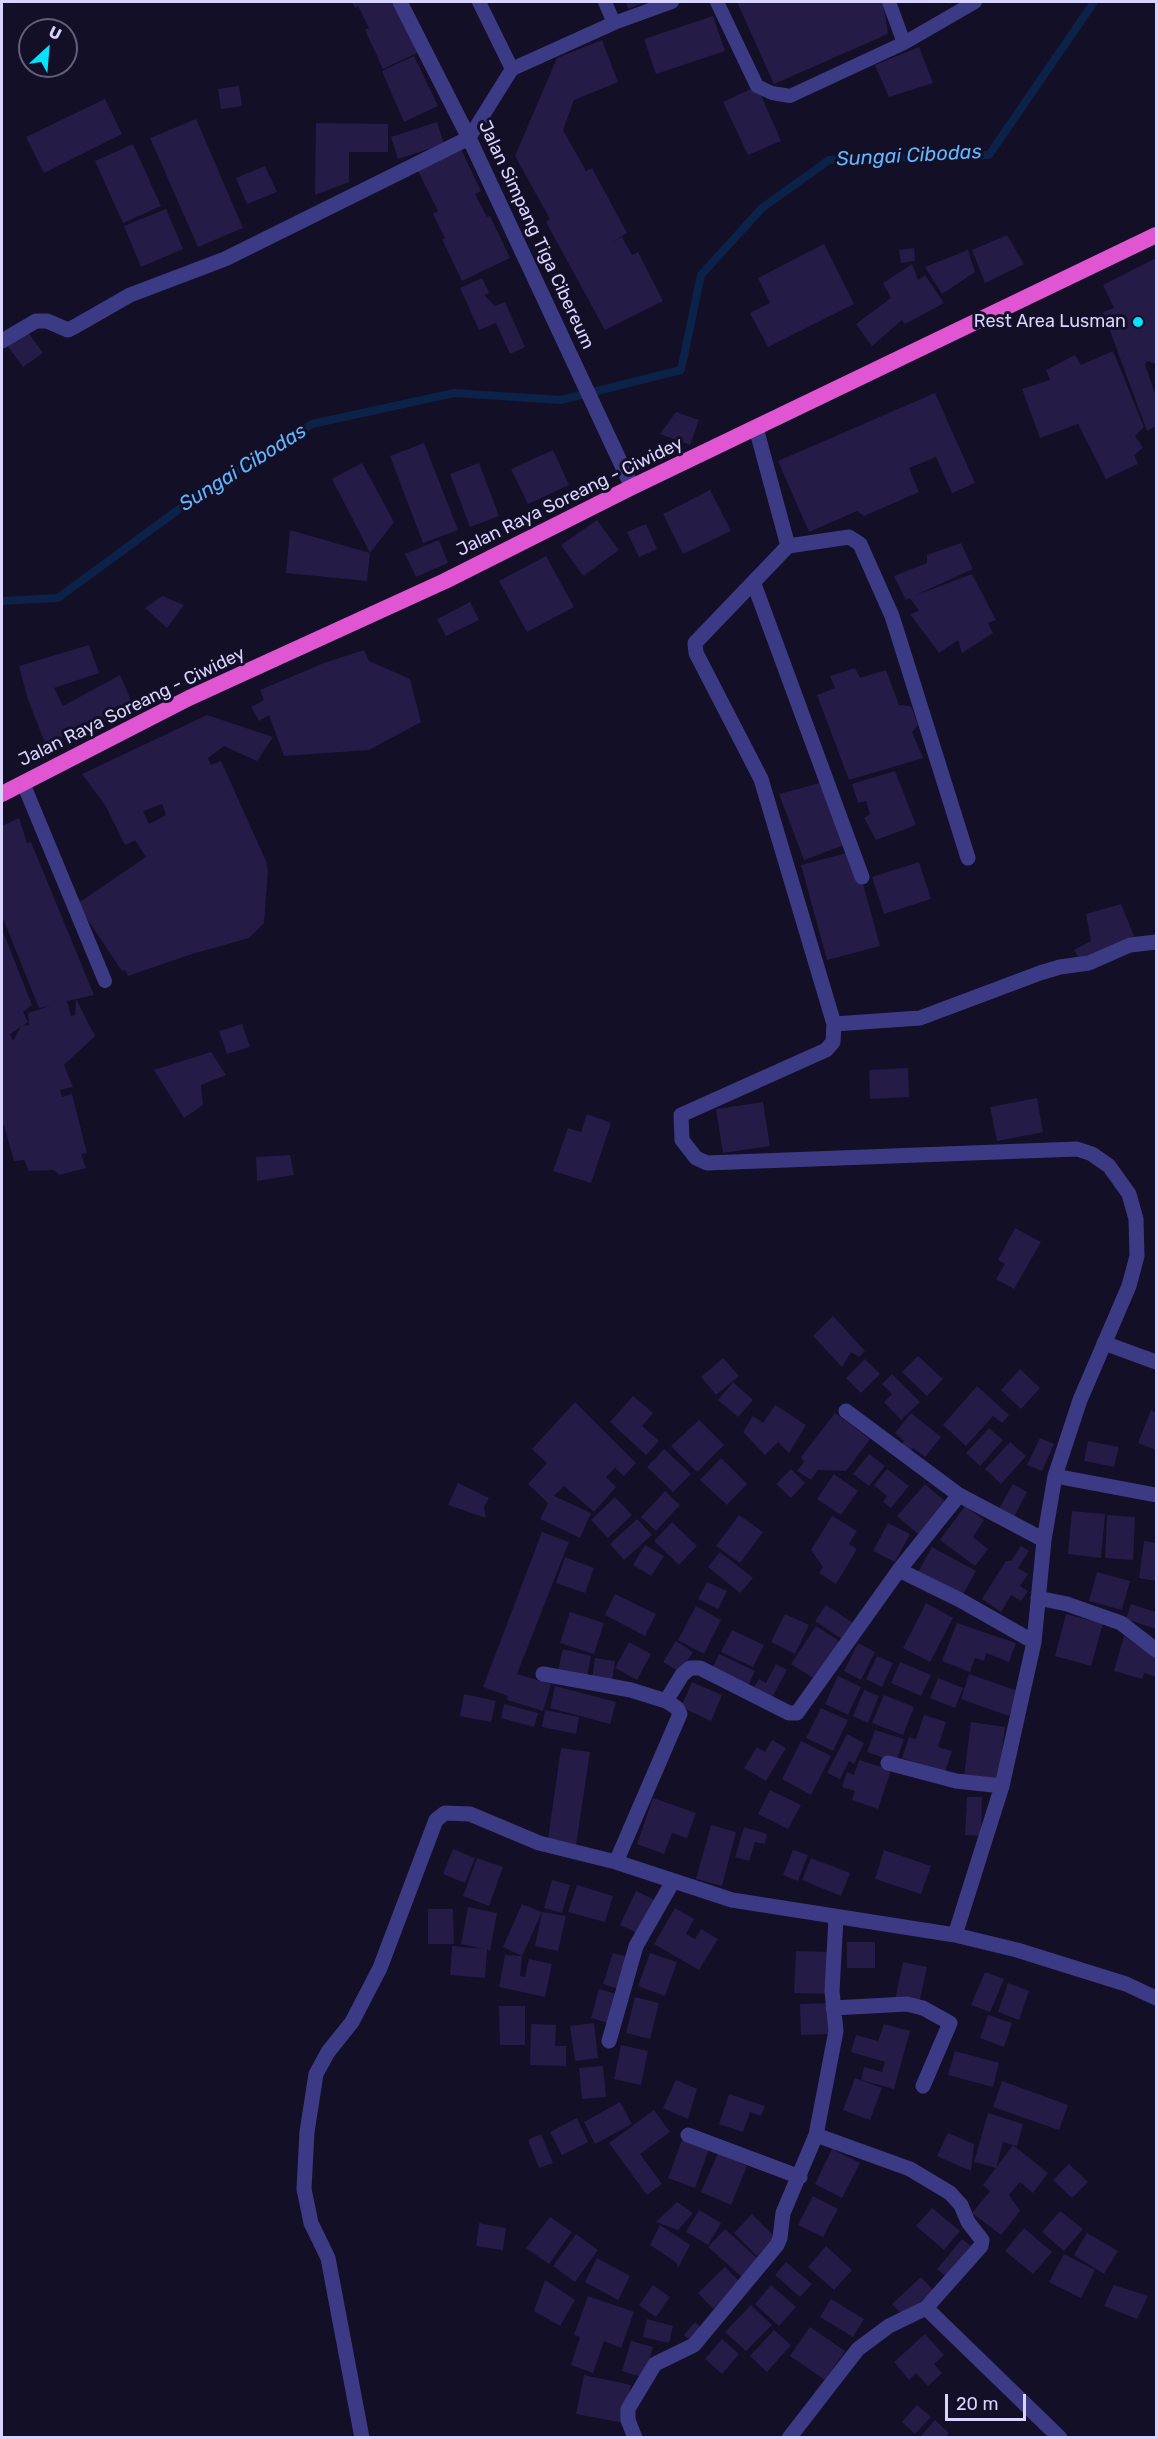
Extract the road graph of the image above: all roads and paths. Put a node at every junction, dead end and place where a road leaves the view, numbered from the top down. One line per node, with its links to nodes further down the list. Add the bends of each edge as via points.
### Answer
1 (400, 2): 11 (street, Jalan Simpang Tiga Cibereum)
2 (480, 2): 10 (lane)
3 (605, 2): 8 (lane)
4 (672, 2): 8 (lane)
5 (717, 2): 9 (lane, via 757,86 772,93 790,96)
6 (889, 2): 9 (lane)
7 (975, 2): 9 (lane)
8 (614, 23): 10 (lane)
9 (904, 43)
10 (512, 69): 11 (lane)
11 (469, 138): 13 (street, via 225,259 130,296 68,330 36,321); 15 (street, Jalan Simpang Tiga Cibereum)
12 (1156, 235): 14 (highway, Jalan Raya Soreang - Ciwidey)
13 (2, 341)
14 (756, 428): 15 (highway, Jalan Raya Soreang - Ciwidey); 16 (street)
15 (632, 487): 18 (highway, Jalan Raya Soreang - Ciwidey, via 445,581 189,698)
16 (788, 546): 17 (street); 20 (street, via 849,537 860,544 892,616)
17 (754, 584): 21 (street); 24 (street, via 699,636 696,653 761,779)
18 (23, 783): 19 (highway, Jalan Raya Soreang - Ciwidey); 23 (lane)
19 (2, 794)
20 (968, 858)
21 (862, 877)
22 (1156, 942): 24 (street, via 1130,945 1089,963 1050,970 920,1018)
23 (105, 981)
24 (834, 1024): 25 (street, via 833,1041 826,1050 681,1115 682,1140 696,1158 707,1163 731,1163 1063,1148 1092,1154 1109,1166 1129,1194 1136,1219 1137,1256 1129,1286)
25 (1104, 1343): 26 (street); 28 (street)
26 (1156, 1362)
27 (846, 1411): 29 (street)
28 (1055, 1476): 30 (street); 31 (street)
29 (959, 1495): 31 (street); 32 (street)
30 (1156, 1495)
31 (1044, 1540): 33 (street)
32 (899, 1570): 34 (street); 37 (street, via 797,1713 789,1713 700,1668 690,1668 682,1675)
33 (1038, 1598): 34 (street); 35 (street, via 1121,1623)
34 (1034, 1642): 39 (street)
35 (1156, 1650)
36 (543, 1674): 37 (street, via 631,1690)
37 (666, 1701): 40 (street, via 680,1714)
38 (888, 1763): 39 (street, via 956,1781)
39 (1002, 1786): 43 (street)
40 (616, 1862): 41 (street); 52 (street, via 538,1843 470,1814 445,1813 436,1820 380,1968 352,2022 316,2074 304,2189 311,2223 328,2258)
41 (672, 1883): 42 (street, via 732,1900); 46 (street, via 636,1946)
42 (836, 1918): 43 (street); 45 (street)
43 (955, 1935): 44 (street, via 1017,1950 1125,1984)
44 (1156, 1998)
45 (833, 2008): 47 (street, via 907,2004 950,2023); 48 (street, via 836,2031)
46 (609, 2041)
47 (923, 2086)
48 (816, 2134): 50 (street); 51 (street, via 910,2169 950,2193 980,2235 981,2246)
49 (688, 2135): 50 (street)
50 (800, 2177): 53 (street, via 783,2213 777,2246 694,2346 655,2364 636,2393 628,2409)
51 (926, 2308): 54 (street, via 889,2326 858,2349); 55 (street)
52 (363, 2438)
53 (635, 2438)
54 (789, 2438)
55 (1060, 2438)

